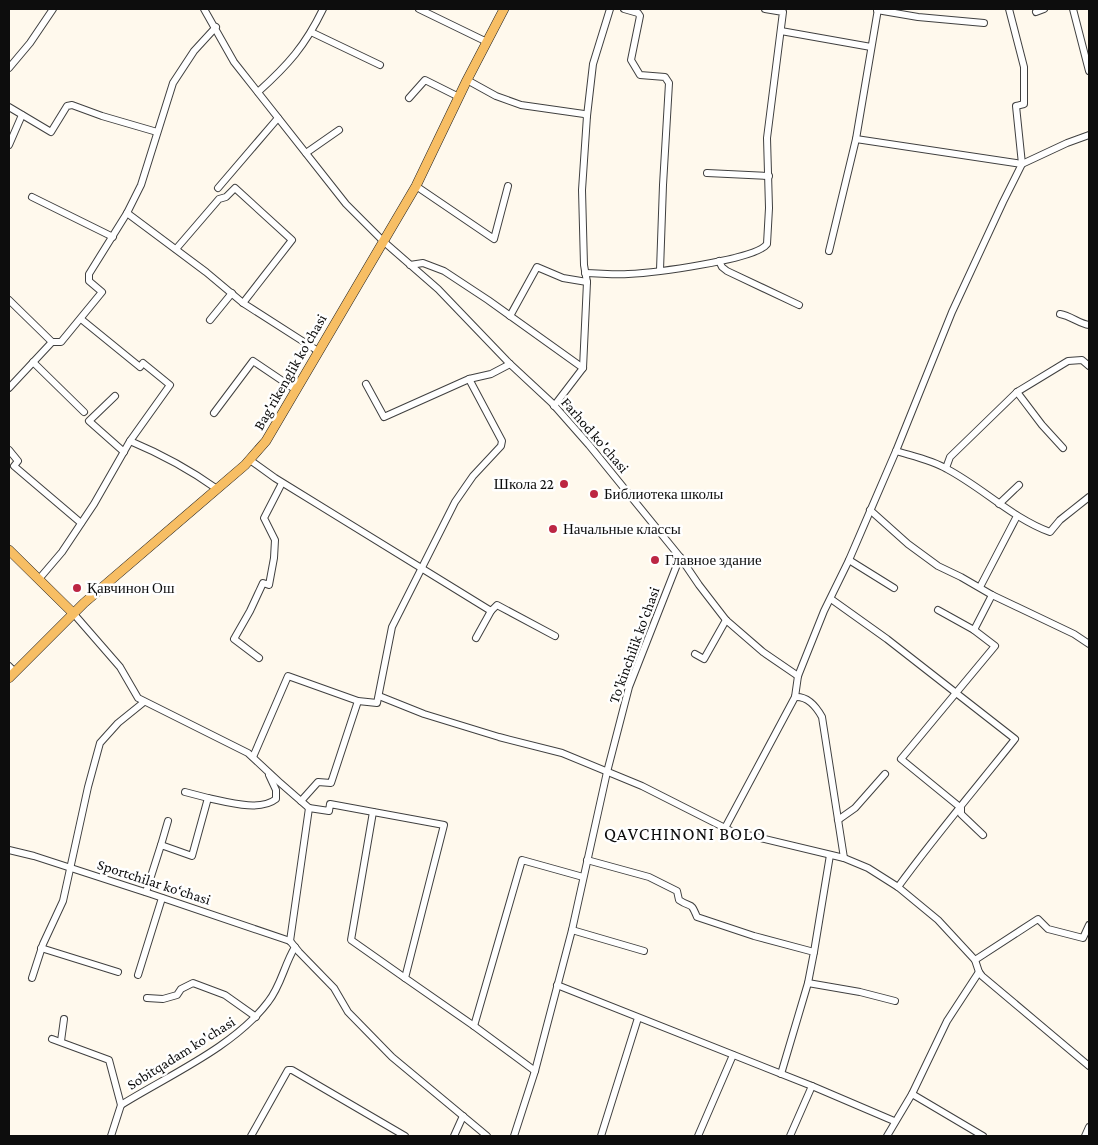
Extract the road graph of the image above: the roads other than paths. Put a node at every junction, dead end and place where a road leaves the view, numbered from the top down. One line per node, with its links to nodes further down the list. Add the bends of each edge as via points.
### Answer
1 (53, 9): 23 (street)
2 (204, 9): 17 (street, Farhod ko'chasi)
3 (323, 9): 19 (street)
4 (419, 9): 20 (street)
5 (504, 9): 20 (main road, Bag'rikenglik ko'chasi)
6 (610, 9): 31 (street, via 593,64)
7 (624, 9): 14 (street)
8 (765, 9): 13 (street)
9 (877, 9): 16 (street, via 918,17); 21 (street)
10 (1008, 9): 39 (street, via 1024,66 1024,104 1016,106)
11 (1044, 9): 15 (street)
12 (1073, 9): 24 (street)
13 (783, 10): 18 (street)
14 (637, 11): 53 (street, via 640,16 631,60 640,75 666,77 669,84)
15 (1036, 12)
16 (984, 23)
17 (216, 27): 26 (street, Farhod ko'chasi, via 234,62); 34 (street, via 194,51 173,84)
18 (781, 30): 21 (street); 41 (street, via 767,138)
19 (312, 32): 22 (street); 26 (street, via 297,54)
20 (487, 42): 25 (main road, Bag'rikenglik ko'chasi)
21 (871, 47): 36 (street)
22 (380, 65)
23 (9, 68)
24 (1089, 71)
25 (467, 80): 28 (main road, Bag'rikenglik ko'chasi); 31 (street, via 521,105)
26 (258, 92): 32 (street, Farhod ko'chasi)
27 (409, 98): 28 (street, via 425,80)
28 (458, 98): 42 (main road, Bag'rikenglik ko'chasi)
29 (9, 106): 30 (street)
30 (22, 115): 34 (street, via 51,132 66,106 72,105); 37 (street)
31 (587, 116): 54 (street, via 582,190)
32 (278, 118): 38 (street, Farhod ko'chasi); 44 (street)
33 (339, 130): 38 (street)
34 (157, 132): 46 (street, via 141,184)
35 (1089, 135): 39 (street)
36 (856, 139): 39 (street); 50 (street)
37 (9, 144)
38 (306, 153): 48 (street, Farhod ko'chasi, via 346,204)
39 (1022, 164): 83 (street, via 952,312)
40 (707, 173): 41 (street)
41 (769, 176): 51 (street, via 767,244 756,251)
42 (416, 186): 43 (street, via 494,238); 48 (main road, Bag'rikenglik ko'chasi)
43 (508, 186)
44 (218, 188)
45 (32, 197): 47 (street)
46 (127, 213): 47 (street); 49 (street)
47 (113, 238): 62 (street, via 89,274 89,280 102,292)
48 (383, 241): 52 (street, Farhod ko'chasi); 66 (main road, Bag'rikenglik ko'chasi)
49 (176, 249): 56 (street); 58 (street, via 219,200 235,188 292,240)
50 (829, 251)
51 (719, 261): 53 (street); 59 (street, via 727,271)
52 (410, 265): 61 (street, via 423,263 444,271); 68 (street, Farhod ko'chasi, via 438,289)
53 (660, 270): 54 (street, via 628,274)
54 (585, 273): 55 (street)
55 (587, 282): 61 (street, via 564,278 537,267); 70 (street)
56 (232, 293): 58 (street); 63 (street)
57 (9, 300): 65 (street)
58 (243, 303): 66 (street)
59 (799, 305)
60 (1060, 314): 64 (street)
61 (510, 316): 70 (street)
62 (81, 319): 65 (street, via 61,342); 80 (street, via 140,366 143,363 170,385)
63 (210, 320)
64 (1089, 325)
65 (52, 342): 67 (street)
66 (318, 351): 74 (main road, Bag'rikenglik ko'chasi)
67 (33, 362): 73 (street); 78 (street)
68 (510, 364): 71 (street, via 491,374); 77 (street, Farhod ko'chasi)
69 (1089, 366): 75 (street, via 1082,360 1068,361)
70 (583, 368): 77 (street)
71 (469, 379): 72 (street, via 384,416); 98 (street, via 502,441 501,446 473,476 455,502)
72 (366, 384)
73 (9, 388)
74 (296, 390): 79 (street, via 253,361); 85 (main road, Bag'rikenglik ko'chasi, via 266,441)
75 (1017, 392): 81 (street); 86 (street, via 950,457)
76 (115, 396): 84 (street, via 89,421)
77 (554, 406): 96 (street, Farhod ko'chasi)
78 (84, 412)
79 (214, 413)
80 (130, 441): 84 (street); 89 (street, via 166,456)
81 (1063, 448)
82 (9, 450): 94 (street, via 18,461 14,466)
83 (896, 451): 86 (street); 92 (street)
84 (124, 452): 94 (street)
85 (250, 460): 87 (street); 89 (main road, Bag'rikenglik ko'chasi)
86 (946, 468): 91 (street)
87 (282, 483): 98 (street); 113 (street, via 264,518 276,540 271,578 268,585 263,583 234,639)
88 (1018, 484): 91 (street)
89 (217, 489): 106 (main road, Bag'rikenglik ko'chasi)
90 (1089, 497): 93 (street, via 1050,532)
91 (999, 504): 93 (street)
92 (870, 510): 97 (street); 100 (street, via 938,566)
93 (1017, 516): 100 (street)
94 (81, 523): 99 (street)
95 (9, 550): 99 (main road)
96 (680, 557): 107 (street, Farhod ko'chasi); 123 (street, To'kinchilik ko'chasi, via 629,687)
97 (849, 560): 101 (street); 103 (street)
98 (422, 568): 105 (street); 117 (street, via 392,627)
99 (40, 579): 106 (main road)
100 (980, 587): 102 (street)
101 (894, 588)
102 (992, 595): 108 (street); 111 (street)
103 (831, 598): 115 (street); 116 (street)
104 (938, 610): 108 (street)
105 (491, 611): 109 (street, via 497,605); 110 (street)
106 (73, 613): 114 (main road, Bag'rikenglik ko'chasi); 120 (street, via 120,667 138,698)
107 (726, 620): 112 (street, via 704,659); 115 (street, Farhod ko'chasi, via 763,652)
108 (974, 630): 116 (street, via 995,646)
109 (555, 636)
110 (476, 638)
111 (1089, 644)
112 (695, 654)
113 (259, 658)
114 (11, 672)
115 (798, 676): 118 (street)
116 (956, 694): 129 (street, via 1015,739); 129 (street, via 901,758)
117 (379, 696): 119 (street, via 377,703); 123 (street, via 442,720 562,753)
118 (795, 697): 131 (street, via 810,701 822,717); 133 (street)
119 (358, 701): 121 (street, via 288,676); 127 (street, via 331,783 318,782)
120 (144, 702): 121 (street); 140 (street, via 100,743)
121 (252, 757): 122 (street)
122 (268, 772): 126 (street, via 276,790 276,799 271,804 261,806); 127 (street)
123 (607, 772): 133 (street); 139 (street, To'kinchilik ko'chasi)
124 (885, 774): 131 (street, via 855,808)
125 (185, 792): 126 (street)
126 (208, 798): 135 (street, via 192,856)
127 (301, 801): 128 (street)
128 (309, 808): 130 (street, via 329,811 330,804); 147 (street)
129 (961, 808): 134 (street, via 961,814); 142 (street, via 927,846)
130 (373, 812): 157 (street, via 351,940); 157 (street, via 444,825)
131 (838, 820): 138 (street)
132 (168, 821): 135 (street)
133 (725, 828): 137 (street)
134 (983, 836)
135 (161, 844): 143 (street)
136 (9, 850): 140 (street, Sportchilar ko‘chasi)
137 (830, 855): 138 (street); 151 (street)
138 (844, 858): 142 (street, via 868,868)
139 (587, 860): 141 (street, To'kinchilik ko'chasi); 151 (street, via 649,877 677,891 679,900 691,904 697,917)
140 (70, 868): 143 (street, Sportchilar ko‘chasi); 149 (street, via 63,901)
141 (584, 877): 146 (street, To'kinchilik ko'chasi); 165 (street, via 522,860)
142 (898, 887): 152 (street, via 938,920)
143 (146, 892): 144 (street, Sportchilar ko‘chasi)
144 (162, 898): 147 (street, Sportchilar ko‘chasi); 155 (street)
145 (1089, 925): 152 (street, via 1083,938 1048,929 1038,919)
146 (572, 930): 150 (street); 159 (street, To'kinchilik ko'chasi)
147 (290, 941): 148 (street)
148 (295, 947): 163 (street, Sobitqadam ko'chasi, via 286,961 278,987); 175 (street, via 334,988 348,1012 392,1057)
149 (42, 948): 153 (street); 156 (street)
150 (644, 951)
151 (814, 952): 158 (street)
152 (975, 960): 154 (street)
153 (118, 972)
154 (979, 972): 169 (street); 173 (street, via 948,1021)
155 (138, 976)
156 (32, 978)
157 (405, 978): 165 (street)
158 (808, 983): 161 (street); 171 (street)
159 (557, 986): 164 (street); 170 (street, To'kinchilik ko'chasi)
160 (147, 998): 163 (street, via 163,999 176,995 193,983 225,995)
161 (895, 1001)
162 (64, 1018): 167 (street)
163 (256, 1018): 174 (street, Sobitqadam ko'chasi, via 242,1031 180,1071)
164 (638, 1018): 168 (street); 184 (street)
165 (474, 1026): 170 (street)
166 (52, 1038): 167 (street)
167 (60, 1042): 174 (street, via 109,1060)
168 (732, 1055): 171 (street); 185 (street)
169 (1089, 1066)
170 (535, 1071): 183 (street, To'kinchilik ko'chasi)
171 (781, 1074): 172 (street)
172 (812, 1086): 176 (street); 186 (street)
173 (912, 1094): 176 (street); 188 (street)
174 (121, 1104): 178 (street, Sobitqadam ko'chasi)
175 (463, 1116): 181 (street); 182 (street)
176 (894, 1121): 187 (street)
177 (1089, 1128): 189 (street)
178 (111, 1136)
179 (252, 1136): 180 (street, via 288,1070 292,1070)
180 (405, 1136)
181 (454, 1136)
182 (487, 1136)
183 (514, 1136)
184 (601, 1136)
185 (698, 1136)
186 (790, 1136)
187 (886, 1136)
188 (983, 1136)
189 (1085, 1136)

